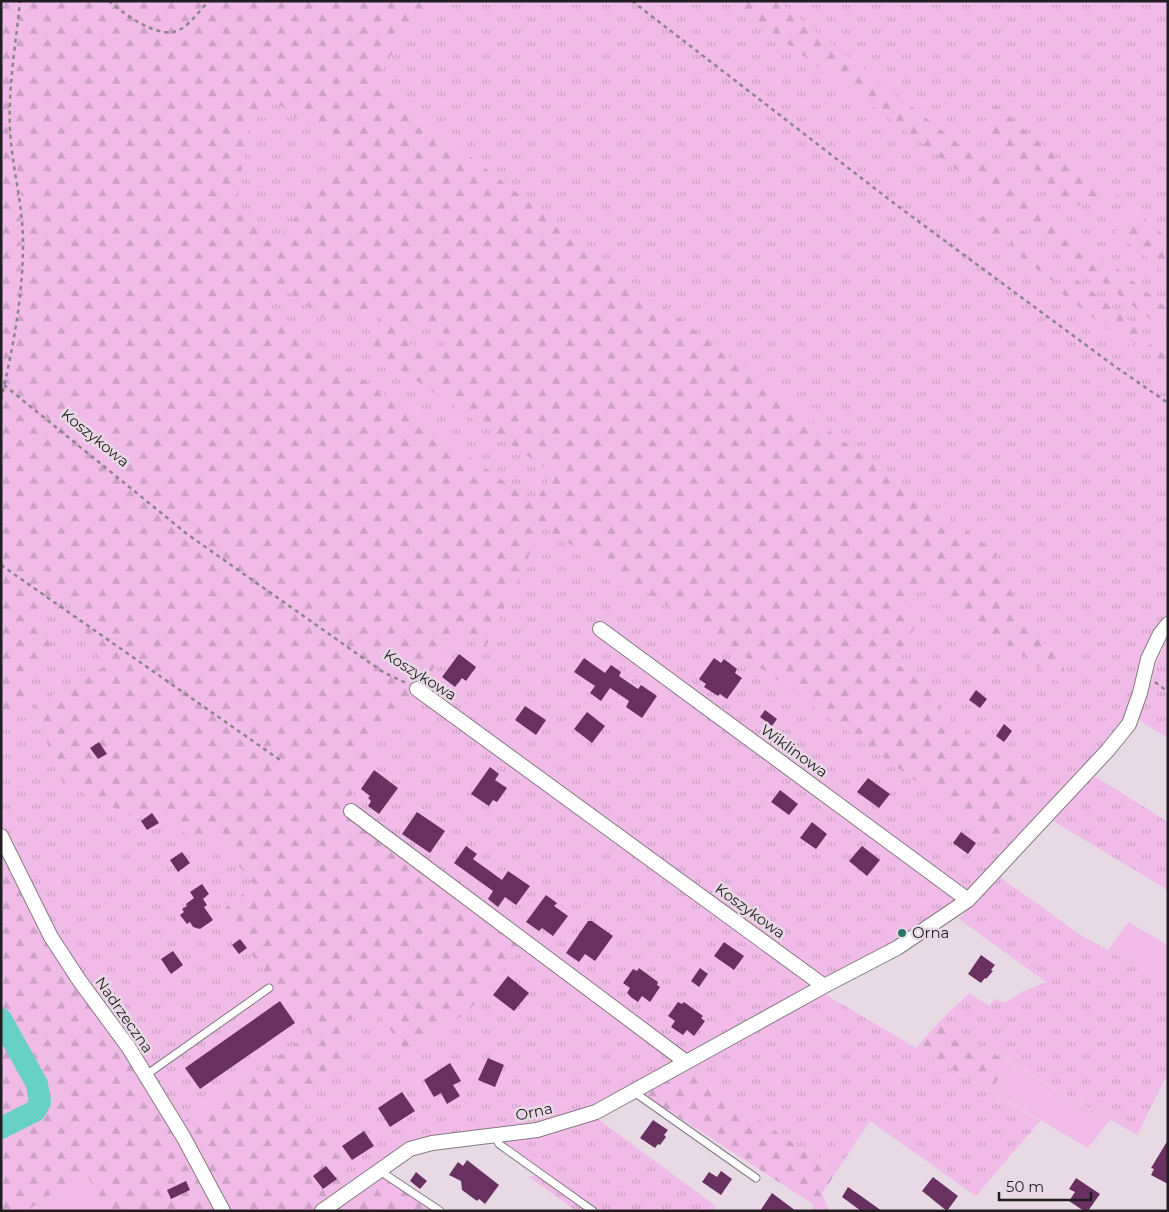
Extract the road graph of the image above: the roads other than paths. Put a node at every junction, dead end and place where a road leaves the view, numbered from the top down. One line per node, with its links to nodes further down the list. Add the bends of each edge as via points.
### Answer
1 (1168, 624): 6 (street, Orna, via 1148,659 1129,724)
2 (600, 629): 6 (street, Wiklinowa)
3 (417, 689): 7 (street, Koszykowa)
4 (351, 811): 9 (street)
5 (1, 836): 10 (street, Nadrzeczna, via 51,937)
6 (968, 900): 7 (street, Orna, via 897,948)
7 (824, 986): 9 (street, Orna)
8 (269, 988): 10 (lane)
9 (686, 1062): 11 (street, Orna)
10 (146, 1075): 15 (street, Nadrzeczna)
11 (634, 1092): 12 (street, Orna, via 579,1118 537,1130); 14 (lane)
12 (495, 1135): 13 (street, Orna, via 410,1149); 18 (lane, via 499,1144)
13 (379, 1170): 16 (street, Orna); 17 (lane)
14 (756, 1178)
15 (223, 1211)
16 (322, 1211)
17 (440, 1211)
18 (593, 1211)

